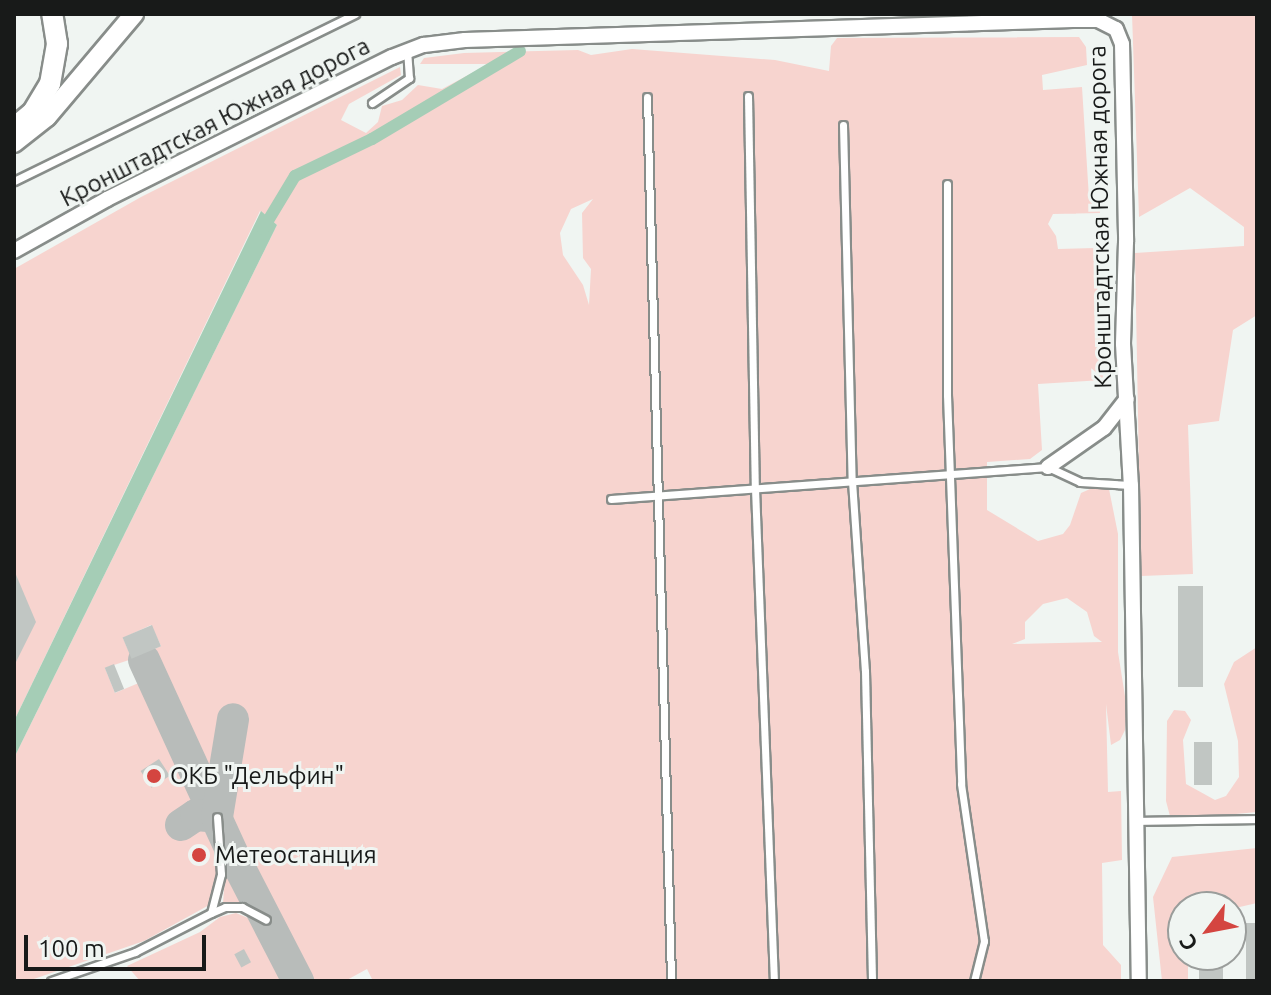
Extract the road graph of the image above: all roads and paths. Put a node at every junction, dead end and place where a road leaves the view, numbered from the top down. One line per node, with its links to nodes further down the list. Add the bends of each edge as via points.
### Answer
1 (52, 14): 9 (main road, via 57,44 50,84 33,112)
2 (134, 14): 10 (street, via 47,117)
3 (355, 14): 11 (lane)
4 (407, 52): 7 (lane, via 409,78); 13 (street, Кронштадтская Южная дорога, via 107,199); 14 (street, Кронштадтская Южная дорога, via 480,39 1098,20 1116,29 1122,44)
5 (748, 96): 19 (lane)
6 (647, 97): 20 (lane)
7 (372, 103)
8 (843, 125): 17 (lane)
9 (14, 128)
10 (14, 143)
11 (14, 181)
12 (947, 184): 16 (lane)
13 (14, 251)
14 (1127, 399): 15 (street, via 1104,428); 18 (street, Кронштадтская Южная дорога)
15 (1048, 467): 16 (lane); 18 (lane, via 1080,482)
16 (952, 474): 17 (lane); 31 (lane, via 961,784 984,941)
17 (852, 481): 19 (lane); 30 (lane, via 865,671)
18 (1131, 485): 24 (street, Кронштадтская Южная дорога)
19 (755, 488): 20 (lane); 29 (lane)
20 (658, 495): 21 (lane); 28 (lane)
21 (611, 499)
22 (217, 817): 25 (lane, via 221,874)
23 (1257, 819): 24 (lane)
24 (1134, 821): 32 (street, Кронштадтская Южная дорога)
25 (211, 913): 26 (lane, via 242,907); 27 (lane, via 135,952)
26 (266, 920)
27 (51, 981)
28 (671, 981)
29 (774, 981)
30 (872, 981)
31 (974, 981)
32 (1139, 981)

